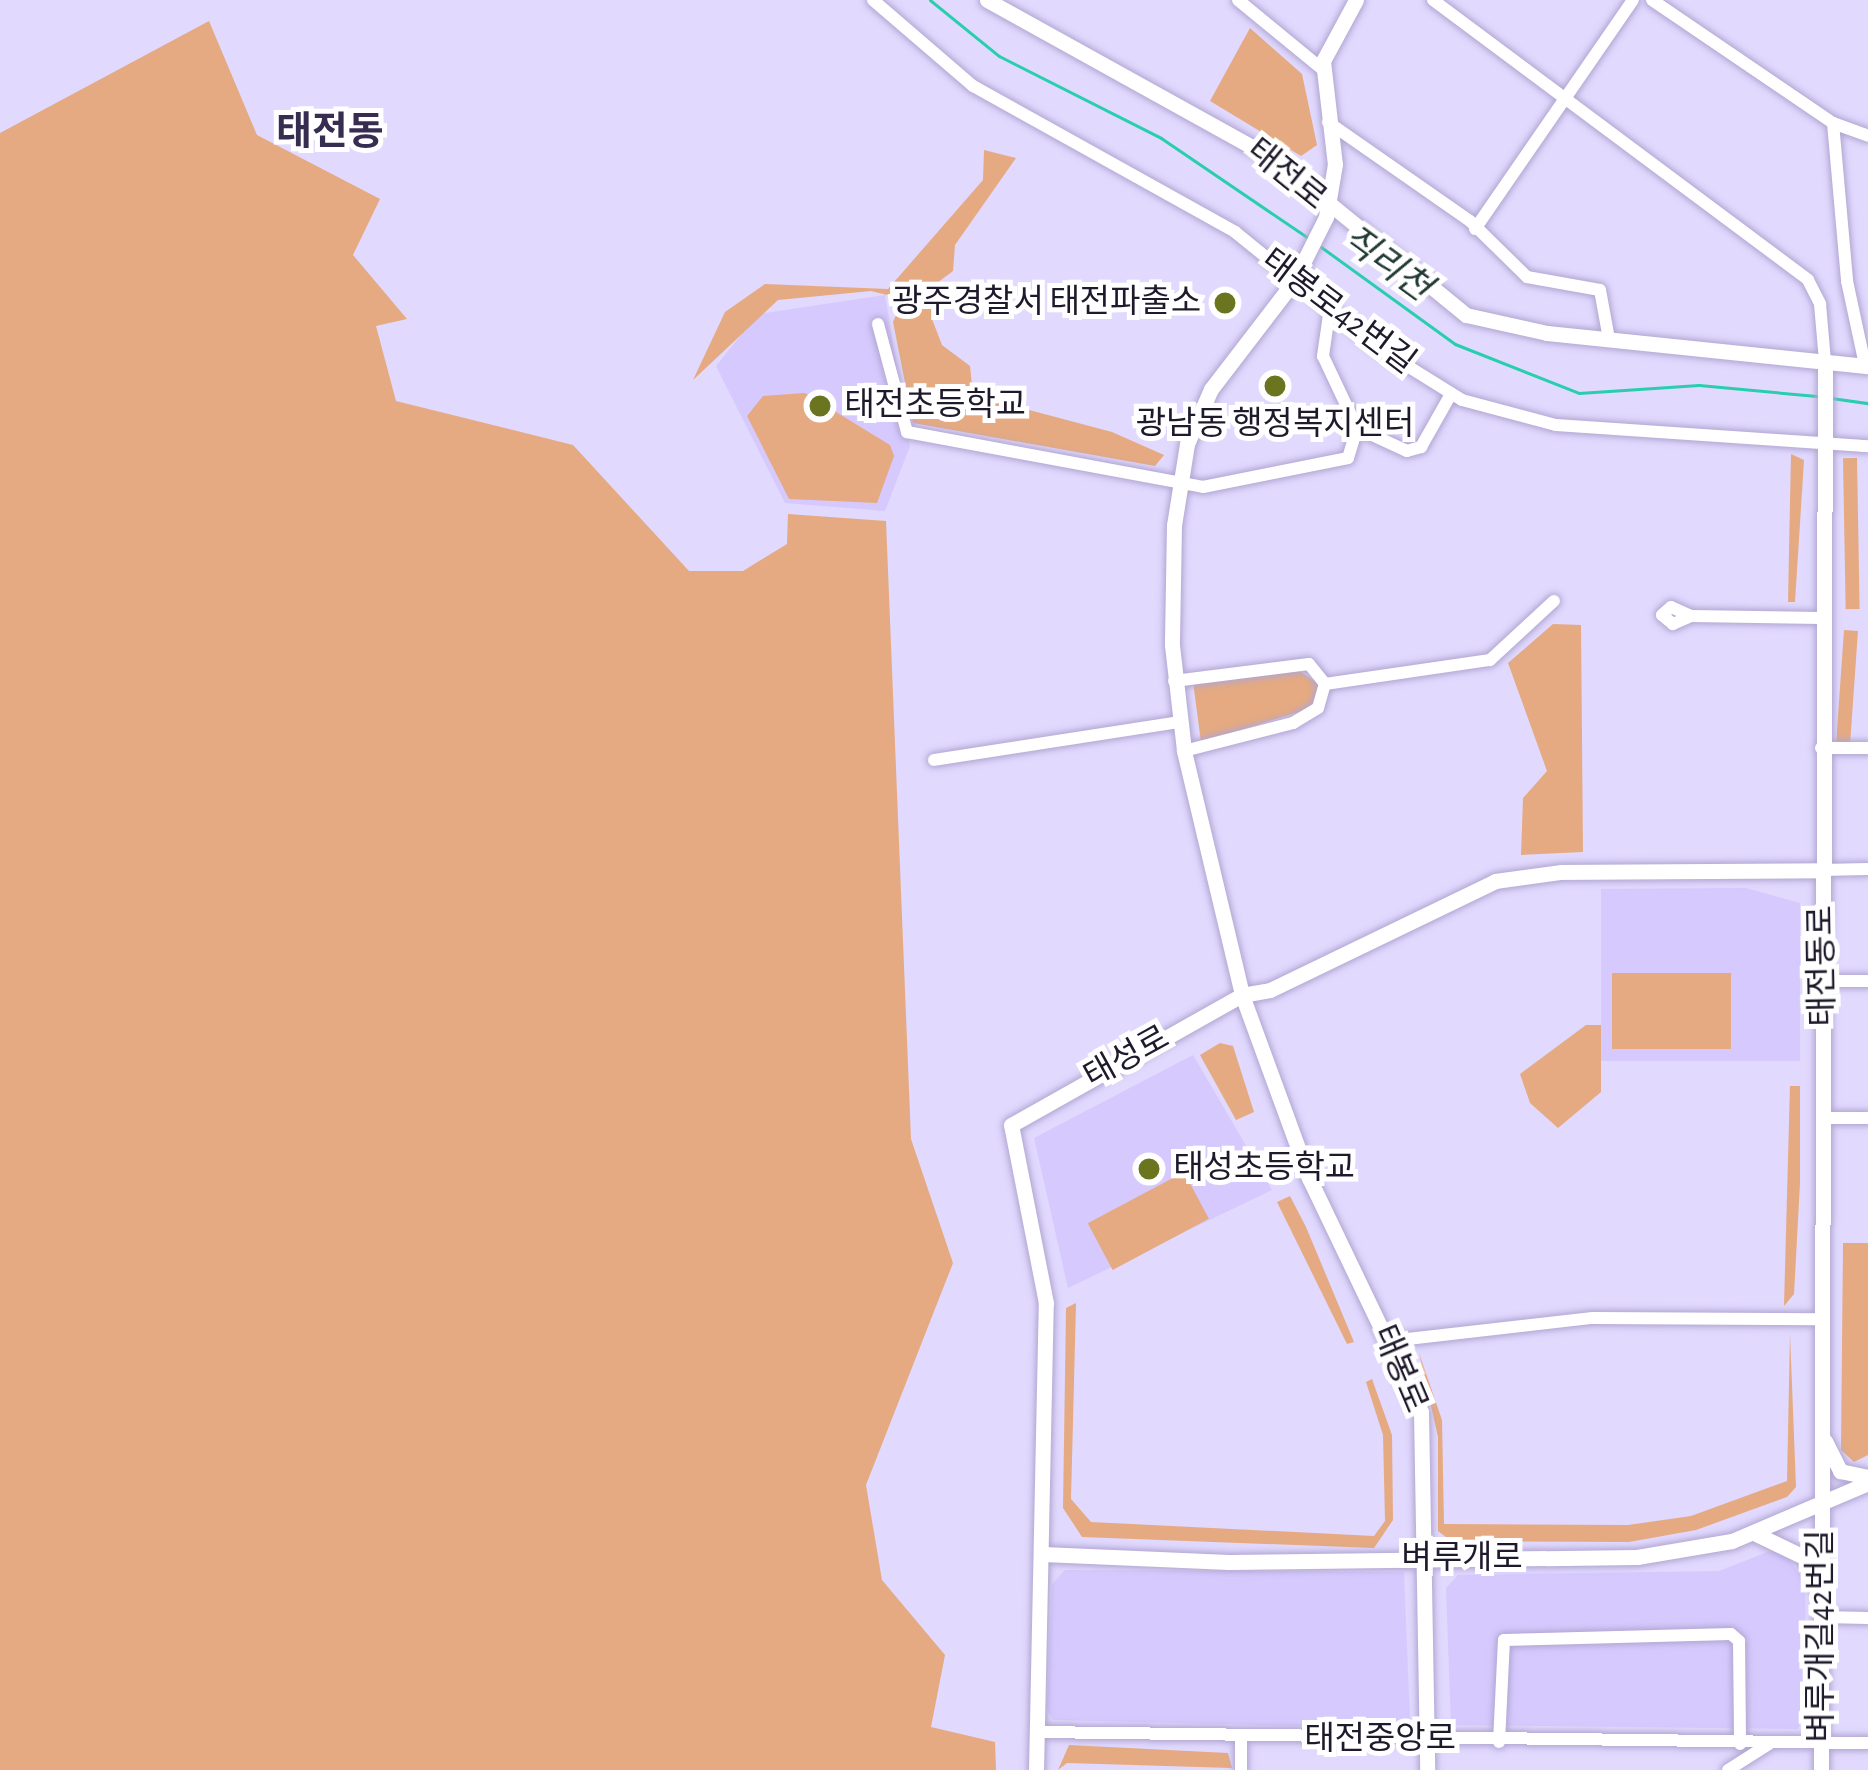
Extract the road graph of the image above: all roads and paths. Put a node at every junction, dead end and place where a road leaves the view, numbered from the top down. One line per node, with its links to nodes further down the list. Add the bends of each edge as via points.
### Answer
1 (873, 0): 15 (street, 태봉로42번길, via 973,86)
2 (987, 0): 13 (street, 태전로, via 1276,160)
3 (1238, 0): 8 (street)
4 (1356, 0): 8 (street)
5 (1433, 0): 9 (street)
6 (1634, 0): 9 (street)
7 (1652, 0): 11 (street)
8 (1322, 69): 10 (street)
9 (1564, 94): 14 (street); 19 (street, via 1808,280 1820,304)
10 (1328, 122): 13 (street, via 1335,164); 14 (street)
11 (1833, 124): 12 (street); 20 (street, via 1847,280)
12 (1868, 136)
13 (1327, 213): 15 (street, 태봉로); 18 (street, 태전로, via 1466,316)
14 (1475, 229): 18 (street, via 1527,277 1600,290)
15 (1298, 275): 16 (street, 태봉로42번길); 25 (street, 태봉로, via 1211,389)
16 (1330, 308): 21 (street, 태봉로42번길); 22 (street, via 1323,356 1340,405)
17 (878, 324): 25 (street, via 907,432)
18 (1609, 339): 19 (street, 태전로)
19 (1824, 364): 20 (street, 태전로); 23 (street, 태전동로)
20 (1867, 365)
21 (1451, 394): 22 (street, via 1421,447 1407,451); 23 (street, 태봉로42번길, via 1556,425)
22 (1358, 428): 25 (street, via 1348,458 1203,487)
23 (1823, 436): 24 (street, 태봉로42번길); 28 (street, 태전동로)
24 (1868, 446)
25 (1178, 482): 29 (street, 태봉로)
26 (1554, 601): 30 (street, via 1490,660)
27 (1691, 616): 28 (street)
28 (1821, 618): 32 (street, 태전동로)
29 (1174, 681): 30 (street, via 1309,664); 31 (street, 태봉로)
30 (1325, 684): 34 (street, via 1318,708 1293,722)
31 (1178, 722): 34 (street, 태봉로); 35 (street)
32 (1822, 748): 33 (street); 37 (street, 태전동로)
33 (1868, 748)
34 (1184, 751): 40 (street, 태봉로)
35 (934, 760)
36 (1868, 869): 37 (street, 태성로)
37 (1821, 870): 38 (street, 태전동로); 40 (street, 태성로, via 1524,874 1439,904 1270,991)
38 (1825, 981): 39 (street); 41 (street, 태전동로)
39 (1868, 981)
40 (1241, 994): 44 (street, 태봉로, via 1309,1178); 49 (street, 태성로, via 1011,1125 1045,1280)
41 (1824, 1118): 42 (street); 43 (street, 태전동로)
42 (1868, 1118)
43 (1821, 1318): 44 (street, via 1593,1318); 45 (street, 태전동로)
44 (1390, 1342): 50 (street, 태봉로, via 1421,1412)
45 (1820, 1427): 46 (street, via 1840,1471); 47 (street, 태전동로)
46 (1868, 1480): 47 (street, 벼루개로)
47 (1822, 1503): 48 (street, 벼루개로); 51 (street, 벼루개길42번길)
48 (1753, 1534): 50 (street, 벼루개로, via 1637,1557); 51 (street, via 1804,1557)
49 (1043, 1554): 50 (street, 벼루개로); 54 (street, 태성로)
50 (1427, 1558): 55 (street, 태봉로)
51 (1822, 1599): 52 (street, 벼루개길42번길)
52 (1822, 1618): 53 (street); 58 (street, 벼루개길42번길)
53 (1868, 1618)
54 (1036, 1732): 56 (street, 태전중앙로); 62 (street, 태성로)
55 (1426, 1736): 56 (street, 태전중앙로); 57 (street, 태전중앙로); 64 (street, 태봉로)
56 (1241, 1739): 63 (street)
57 (1499, 1742): 60 (street, 태전중앙로); 60 (street, via 1504,1640 1730,1634 1739,1641)
58 (1822, 1743): 59 (street, 태전중앙로); 61 (street, 태전중앙로); 66 (street, 벼루개길42번길)
59 (1868, 1743)
60 (1740, 1744): 61 (street, 태전중앙로)
61 (1769, 1744): 65 (street)
62 (1036, 1770)
63 (1241, 1770)
64 (1427, 1770)
65 (1728, 1770)
66 (1821, 1770)

